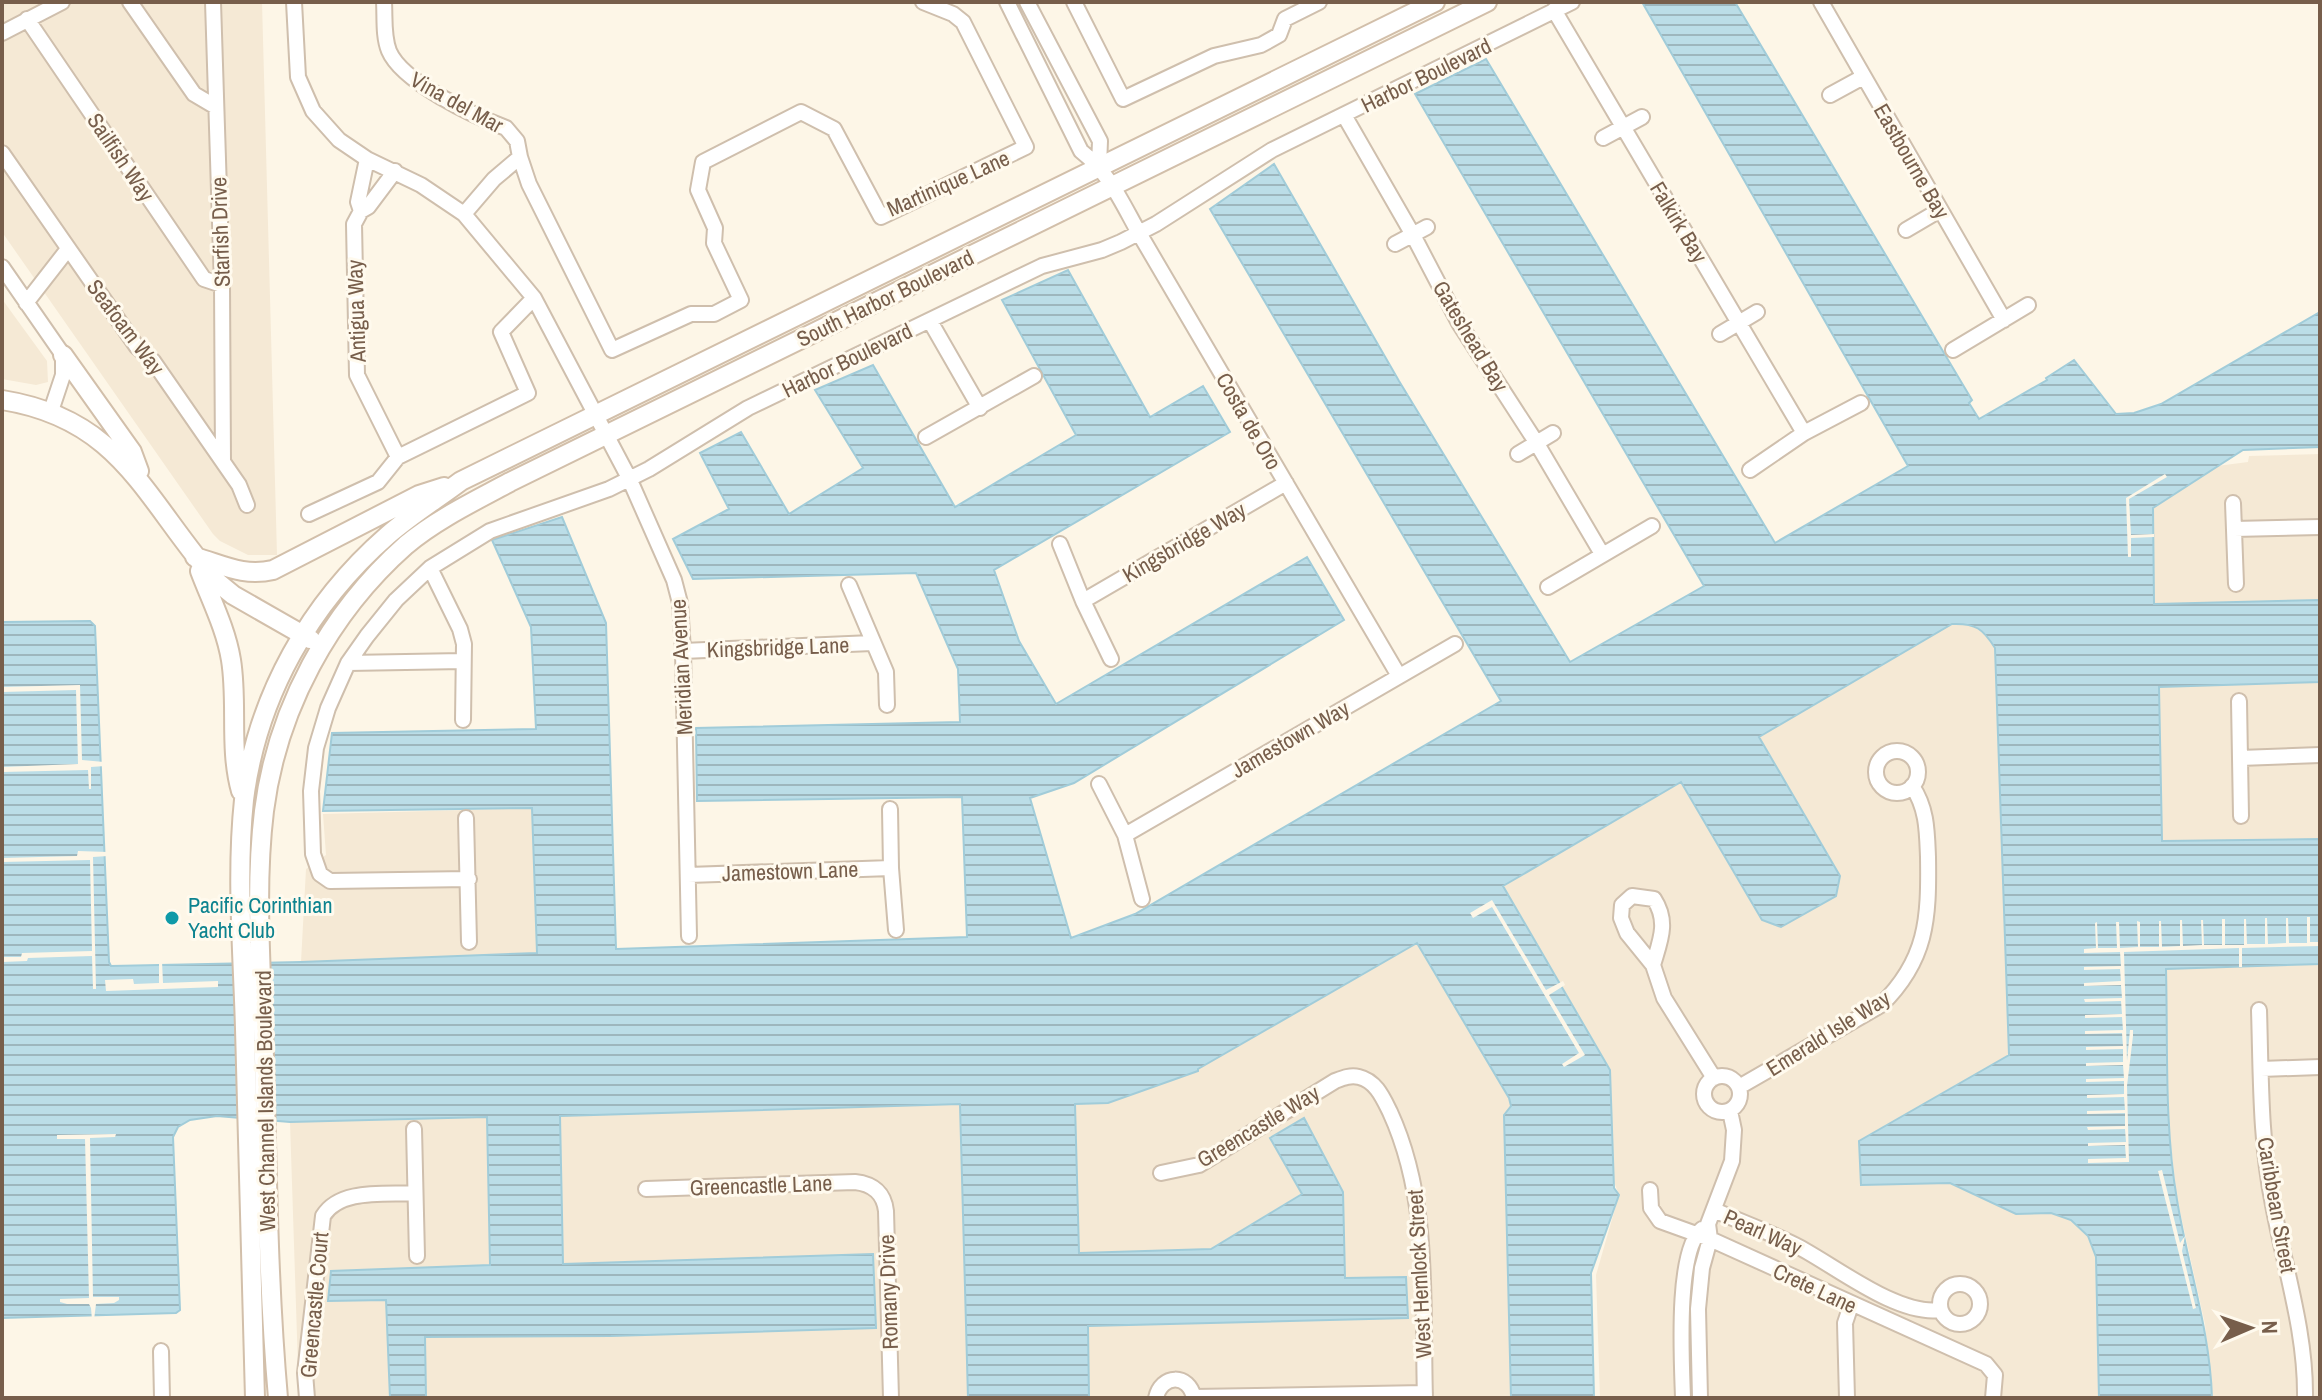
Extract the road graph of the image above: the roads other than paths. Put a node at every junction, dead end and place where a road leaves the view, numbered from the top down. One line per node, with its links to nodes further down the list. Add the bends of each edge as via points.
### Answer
1 (62, 2): 16 (street)
2 (130, 2): 20 (street, via 194,94)
3 (213, 2): 20 (street, Starfish Drive)
4 (294, 2): 27 (street, Meridian Avenue, via 296,60 305,96 325,127)
5 (384, 2): 26 (street, Vina del Mar, via 386,39 404,74 506,128 517,141)
6 (923, 2): 50 (street, Martinique Lane, via 963,22 1026,147 881,217 834,129 801,112 703,162 698,190 715,228 714,243 741,300 714,314 691,314)
7 (1007, 2): 28 (street, Costa de Oro, via 1081,151)
8 (1027, 2): 28 (street, Costa de Oro, via 1100,141)
9 (1074, 2): 10 (street, via 1123,99 1214,56 1261,45 1279,35 1285,19)
10 (1319, 2)
11 (1435, 2): 28 (main road, South Harbor Boulevard)
12 (1487, 2): 30 (main road, South Harbor Boulevard)
13 (1572, 2): 15 (street, Harbor Boulevard)
14 (1821, 2): 18 (street, Eastbourne Bay)
15 (1554, 10): 21 (street, Harbor Boulevard); 23 (street, Falkirk Bay)
16 (27, 19): 17 (street); 41 (street, Sailfish Way, via 204,279)
17 (2, 33)
18 (1863, 77): 19 (street); 32 (street, Eastbourne Bay)
19 (1830, 95)
20 (216, 107): 41 (street, Starfish Drive)
21 (1344, 115): 36 (street, Harbor Boulevard, via 1272,150); 37 (street, Gateshead Bay)
22 (1642, 117): 23 (street)
23 (1623, 128): 24 (street); 48 (street, Falkirk Bay)
24 (1603, 138)
25 (2, 153): 39 (street, Seafoam Way)
26 (520, 157): 33 (street, Vina del Mar); 50 (street, Vina del Mar)
27 (367, 159): 29 (street, Meridian Avenue); 31 (street, Antigua Way)
28 (1099, 166): 30 (street, Costa de Oro); 58 (main road, South Harbor Boulevard)
29 (395, 171): 31 (street); 33 (street, Meridian Avenue)
30 (1113, 185): 36 (street, Costa de Oro); 61 (main road, South Harbor Boulevard)
31 (367, 196): 65 (street, Antigua Way, via 358,202 361,211 354,224 357,375)
32 (1940, 210): 35 (street); 46 (street, Eastbourne Bay)
33 (464, 214): 42 (street, Meridian Avenue)
34 (1427, 227): 37 (street)
35 (1906, 230)
36 (1139, 233): 47 (street, Harbor Boulevard, via 1102,250 1042,266); 70 (street, Costa de Oro)
37 (1413, 235): 38 (street); 63 (street, Gateshead Bay, via 1459,323)
38 (1395, 244)
39 (68, 249): 43 (street); 66 (street, Seafoam Way)
40 (2, 267): 43 (street)
41 (222, 285): 66 (street, Starfish Drive)
42 (534, 298): 58 (street, Meridian Avenue); 65 (street, via 501,332 528,393)
43 (26, 303): 52 (street)
44 (2028, 305): 46 (street)
45 (1757, 312): 48 (street)
46 (2004, 320): 51 (street)
47 (930, 321): 56 (street); 68 (street, Harbor Boulevard, via 748,408)
48 (1739, 323): 49 (street); 60 (street, Falkirk Bay)
49 (1720, 334)
50 (612, 350)
51 (1953, 350)
52 (63, 355): 57 (street, via 63,375); 71 (main road, via 132,452)
53 (1034, 376): 56 (street)
54 (2, 400): 57 (main road)
55 (1861, 403): 60 (street)
56 (980, 408): 62 (street)
57 (51, 411): 71 (main road, via 99,439)
58 (597, 415): 61 (street, Meridian Avenue); 69 (main road, South Harbor Boulevard)
59 (1553, 433): 63 (street)
60 (1804, 433): 67 (street)
61 (607, 435): 68 (street, Meridian Avenue); 89 (main road, South Harbor Boulevard, via 453,512 408,544 349,605)
62 (926, 437)
63 (1536, 442): 64 (street); 79 (street, Gateshead Bay)
64 (1518, 454)
65 (398, 457): 74 (street, via 378,482)
66 (223, 462): 73 (street, Seafoam Way)
67 (1750, 470)
68 (629, 478): 81 (street, Harbor Boulevard, via 490,531); 90 (street, Meridian Avenue, via 674,580)
69 (461, 481): 80 (main road, via 419,495 273,570 237,572); 86 (main road, South Harbor Boulevard, via 368,554)
70 (1286, 483): 85 (street, Kingsbridge Way); 94 (street, Costa de Oro)
71 (145, 489): 80 (main road)
72 (2233, 503): 77 (street)
73 (247, 505)
74 (309, 514)
75 (1652, 526): 79 (street)
76 (2320, 527): 77 (street)
77 (2234, 529): 82 (street)
78 (1060, 544): 85 (street)
79 (1602, 554): 84 (street)
80 (195, 557): 86 (main road, via 233,595); 102 (main road, via 231,661)
81 (430, 568): 92 (street, via 460,629); 93 (street, Harbor Boulevard, via 396,600)
82 (2236, 584)
83 (849, 585): 87 (street, Kingsbridge Lane)
84 (1548, 587)
85 (1083, 601): 91 (street)
86 (302, 635): 89 (main road); 102 (main road, West Channel Islands Boulevard, via 265,712)
87 (872, 643): 90 (street, Kingsbridge Lane); 96 (street, Kingsbridge Lane, via 886,672)
88 (1455, 644): 94 (street, Jamestown Way)
89 (321, 645): 110 (main road, West Channel Islands Boulevard, via 298,690 272,768)
90 (683, 651): 108 (street, Meridian Avenue)
91 (1111, 659)
92 (463, 661): 93 (street); 97 (street)
93 (348, 663): 109 (street, Harbor Boulevard, via 316,748 311,791 313,854 320,874 341,882)
94 (1399, 676): 106 (street, Jamestown Way)
95 (2239, 701): 99 (street)
96 (887, 705)
97 (463, 720)
98 (2320, 755): 99 (street)
99 (2240, 758): 104 (street)
100 (1099, 784): 106 (street)
101 (1912, 786): 121 (street, Emerald Isle Way, via 1922,800 1927,826 1929,910 1910,970 1881,1005)
102 (244, 802): 110 (main road, West Channel Islands Boulevard)
103 (890, 809): 107 (street, Jamestown Lane)
104 (2241, 816)
105 (466, 818): 109 (street)
106 (1125, 835): 111 (street)
107 (891, 868): 108 (street, Jamestown Lane); 112 (street, Jamestown Lane)
108 (688, 875): 113 (street, Meridian Avenue)
109 (469, 879): 114 (street)
110 (251, 894): 125 (main road, West Channel Islands Boulevard)
111 (1142, 899)
112 (896, 930)
113 (689, 936)
114 (469, 942)
115 (1653, 965): 115 (street, via 1662,911 1654,899 1632,896 1622,905 1621,918); 120 (street, via 1664,998)
116 (2259, 1010): 118 (street, Caribbean Street)
117 (2320, 1067): 118 (street)
118 (2261, 1069): 148 (street, Caribbean Street, via 2265,1161 2299,1322)
119 (1355, 1076): 124 (street, Greencastle Way, via 1335,1081 1199,1165); 136 (street, West Hemlock Street, via 1380,1091 1410,1161 1420,1227)
120 (1714, 1078): 121 (street, via 1731,1078); 122 (street, via 1704,1093 1707,1105 1717,1112)
121 (1739, 1087): 122 (street, via 1740,1098)
122 (1730, 1111): 130 (street, via 1732,1161)
123 (414, 1129): 129 (street)
124 (1161, 1173)
125 (258, 1189): 138 (main road, West Channel Islands Boulevard); 139 (main road, West Channel Islands Boulevard)
126 (646, 1189): 127 (street, Greencastle Lane, via 855,1182)
127 (875, 1189): 141 (street, Romany Drive, via 886,1208)
128 (1650, 1190): 131 (street, Crete Lane, via 1651,1208 1660,1221)
129 (415, 1193): 132 (street); 140 (street, Greencastle Court, via 345,1198 325,1213 305,1373)
130 (1711, 1217): 131 (street); 134 (street, Pearl Way, via 1792,1243 1852,1281 1925,1312)
131 (1703, 1236): 133 (street, Crete Lane); 144 (street, via 1685,1277 1680,1314); 145 (street)
132 (417, 1256)
133 (1851, 1305): 146 (street, via 1845,1323); 147 (street, Crete Lane, via 1986,1364 1995,1375)
134 (1940, 1310)
135 (161, 1351): 137 (street)
136 (1425, 1395): 143 (street)
137 (162, 1398)
138 (255, 1398)
139 (278, 1398)
140 (307, 1398)
141 (891, 1398)
142 (1156, 1398): 143 (street, via 1166,1381 1178,1379 1189,1385)
143 (1194, 1398)
144 (1683, 1398)
145 (1700, 1398)
146 (1847, 1398)
147 (1993, 1398)
148 (2305, 1398)

